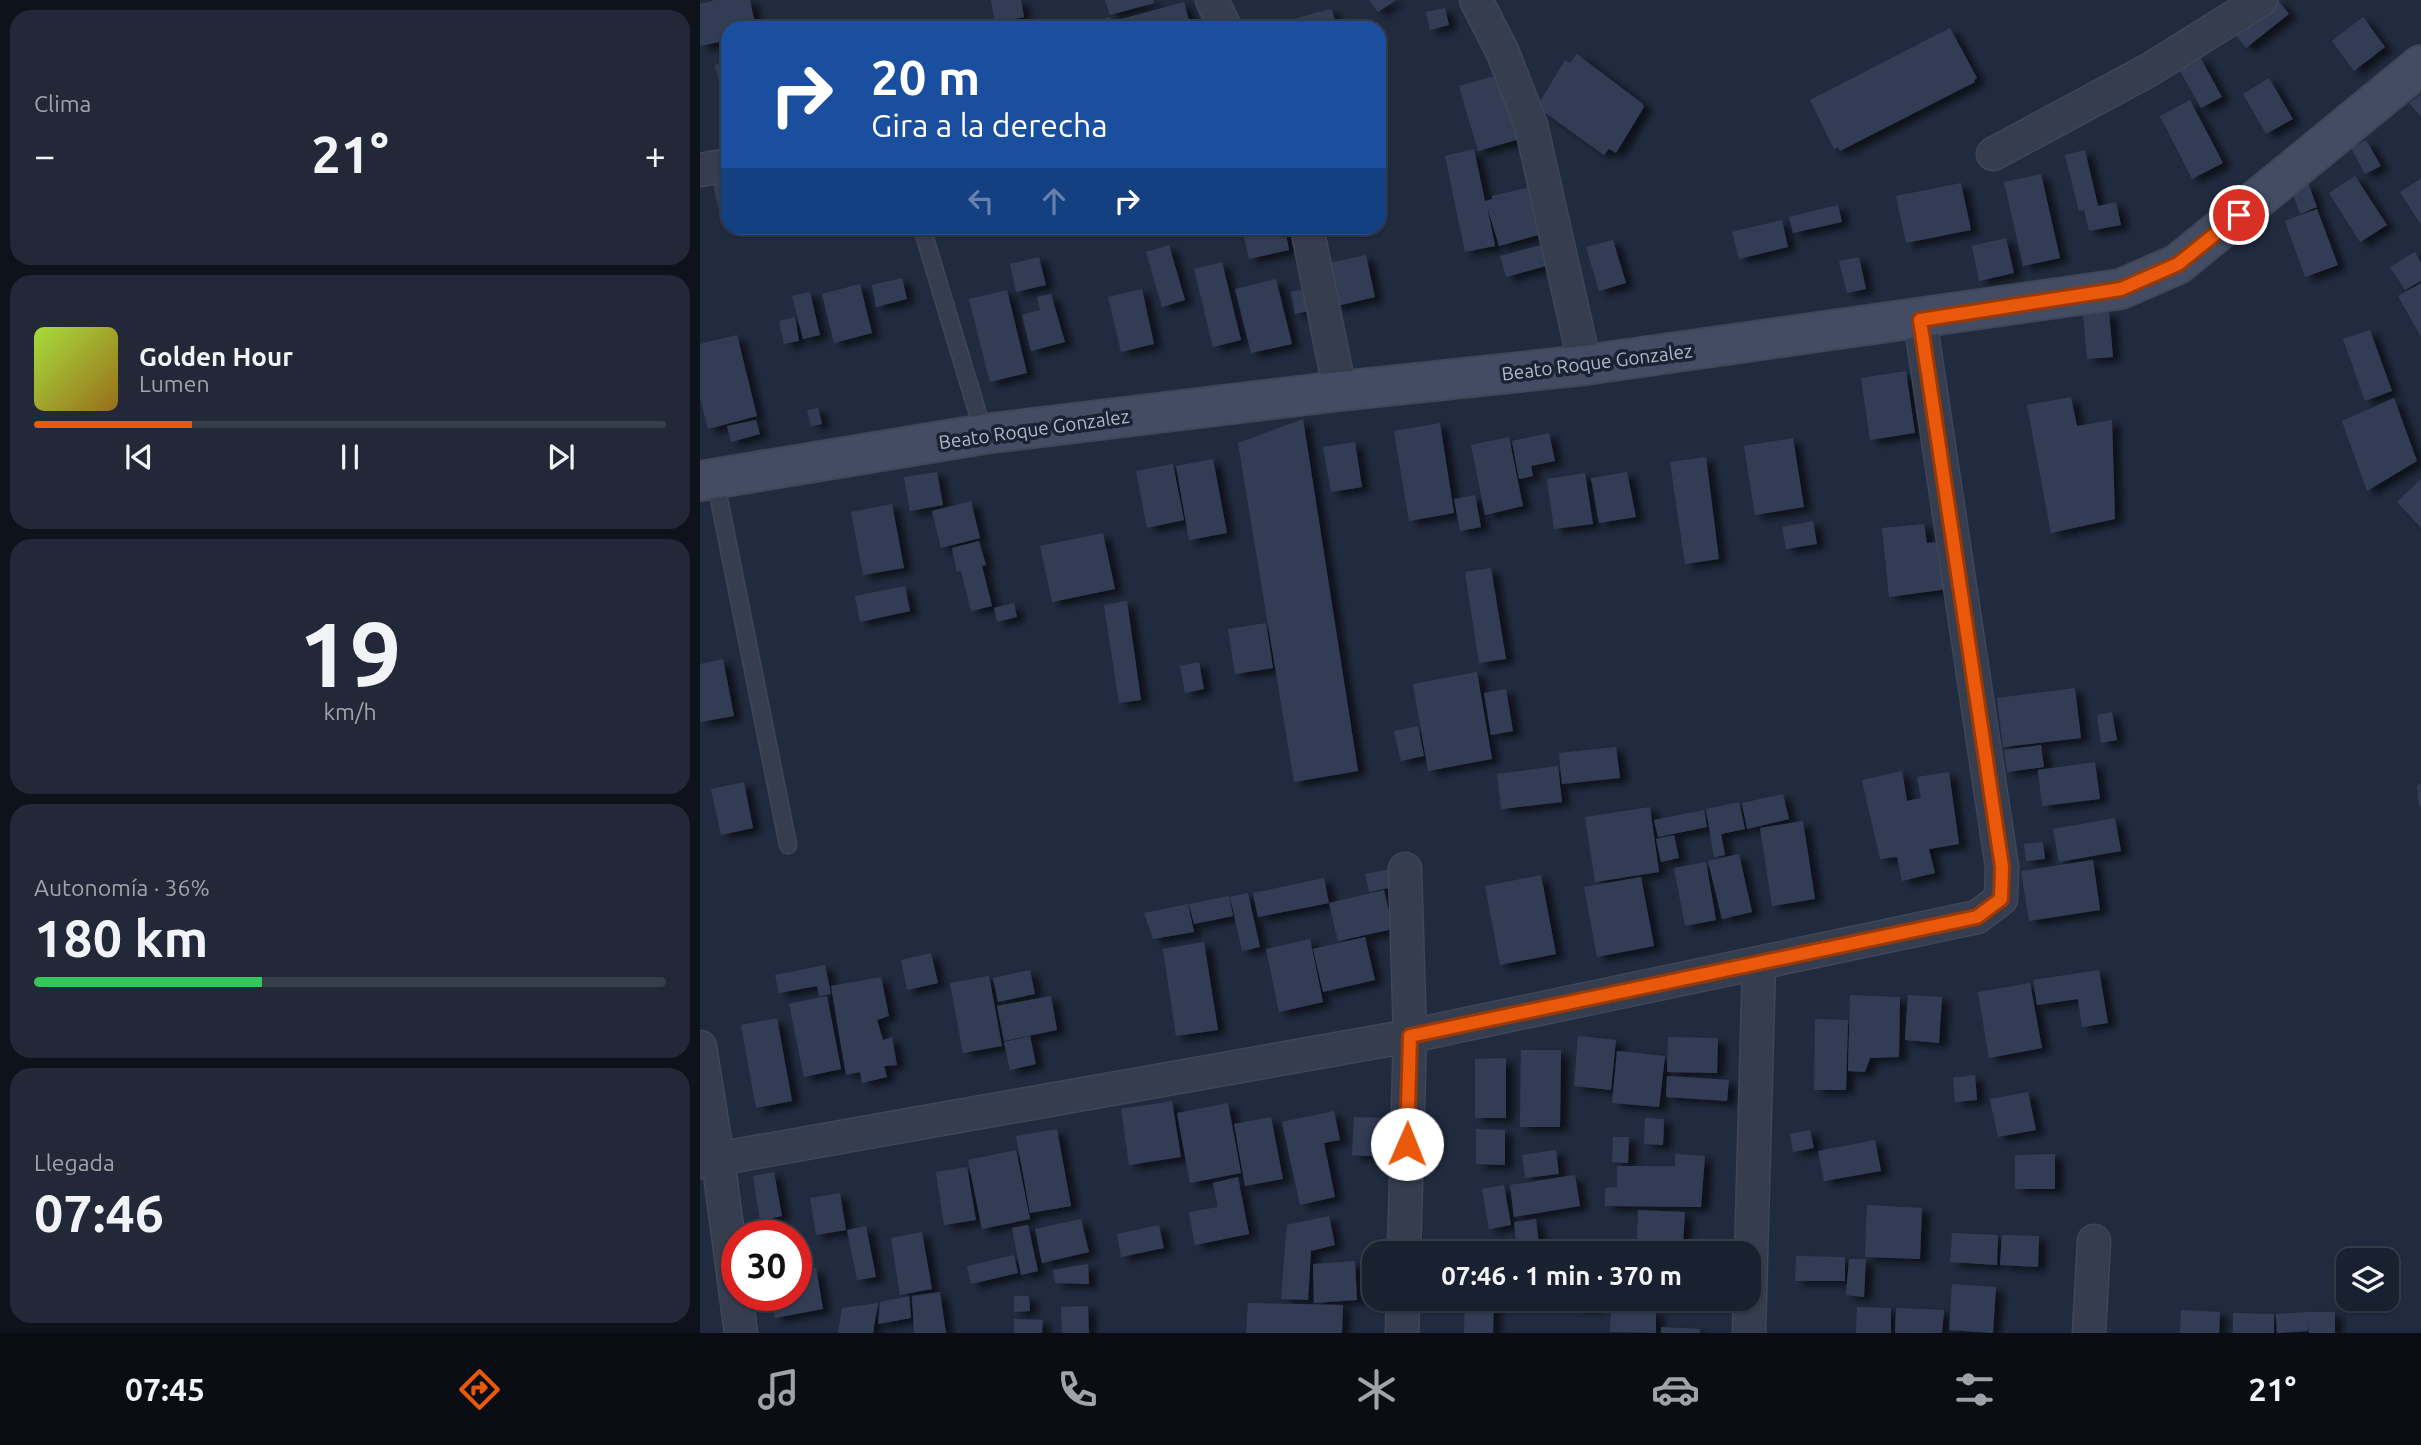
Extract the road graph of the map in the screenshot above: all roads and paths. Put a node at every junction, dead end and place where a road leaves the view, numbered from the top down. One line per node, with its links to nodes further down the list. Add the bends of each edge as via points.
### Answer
1 (1212, 0): 4 (street)
2 (1476, 0): 12 (street, via 1531,125)
3 (2261, 0): 6 (street, via 2149,69)
4 (1222, 21)
5 (2421, 65): 11 (street, Beato Roque Gonzalez, via 2178,264 2121,289)
6 (1993, 155)
7 (721, 166): 8 (street)
8 (700, 170)
9 (924, 235): 14 (lane)
10 (1308, 235): 13 (street)
11 (1920, 320): 12 (street, Beato Roque Gonzalez); 18 (street, via 2002,867 2001,899 1977,917)
12 (1585, 365): 13 (street, Beato Roque Gonzalez)
13 (1340, 391): 14 (street, Beato Roque Gonzalez)
14 (984, 434): 15 (street, Beato Roque Gonzalez)
15 (707, 480): 16 (lane)
16 (788, 845)
17 (1405, 869): 19 (street)
18 (1759, 963): 19 (street); 27 (street)
19 (1410, 1036): 21 (street); 22 (street)
20 (700, 1047): 21 (street)
21 (709, 1161): 25 (street)
22 (1404, 1241)
23 (2094, 1241): 28 (street)
24 (1403, 1311): 26 (street)
25 (741, 1333)
26 (1402, 1333)
27 (1749, 1333)
28 (2089, 1333)

